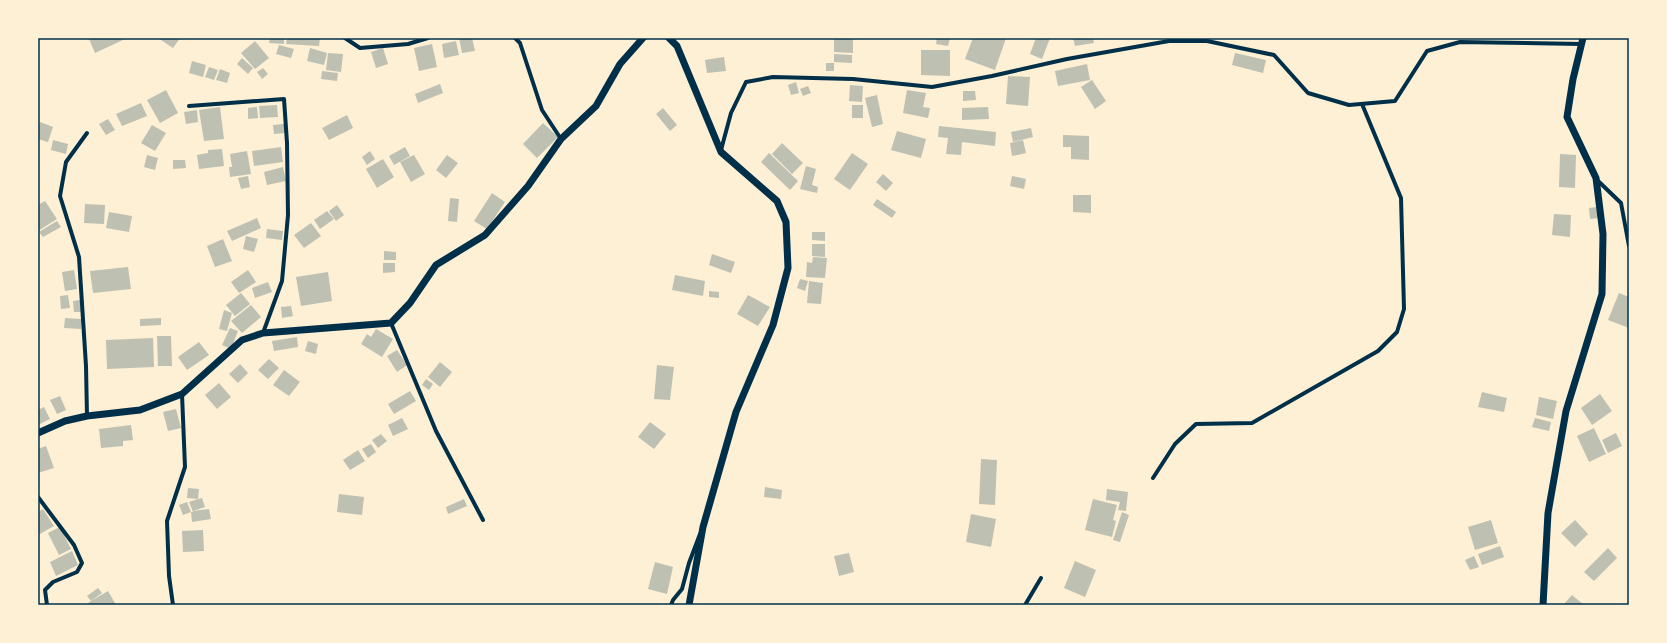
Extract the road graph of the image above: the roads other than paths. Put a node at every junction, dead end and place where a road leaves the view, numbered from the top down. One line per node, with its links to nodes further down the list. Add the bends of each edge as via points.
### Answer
1 (345, 38): 8 (street, via 360,48)
2 (407, 38): 8 (street)
3 (428, 38): 8 (street)
4 (515, 38): 12 (street, via 520,43 542,110)
5 (644, 38): 12 (street, via 620,64 596,106)
6 (669, 38): 13 (street, via 678,46)
7 (1583, 41): 9 (street, via 1460,42 1428,51 1395,101); 14 (street, via 1573,79 1568,117)
8 (408, 44)
9 (1362, 104): 13 (street, via 1349,105 1308,93 1274,55 1207,41 1169,41 932,87 853,79 773,77 746,82 731,113); 21 (street, via 1402,198 1404,309 1397,332 1378,351 1252,423 1196,424 1175,444)
10 (189, 106): 17 (street, via 284,99 288,215 282,281)
11 (87, 133): 19 (street, via 66,162 60,196 79,257)
12 (561, 138): 16 (street, via 528,186 485,235 436,265 410,303)
13 (721, 152): 24 (street, via 777,201 786,222 788,268 773,325 736,412)
14 (1596, 178): 15 (street, via 1621,203); 31 (street, via 1603,234 1602,294 1566,411 1548,513)
15 (1629, 246)
16 (391, 323): 17 (street); 23 (street, via 436,431)
17 (263, 332): 18 (street, via 242,340)
18 (182, 394): 19 (street, via 140,410); 27 (street, via 185,467 167,521)
19 (87, 416): 20 (street, via 65,421)
20 (38, 433)
21 (1153, 478)
22 (38, 497): 26 (street, via 74,544 82,563 77,572 53,582 45,590)
23 (483, 520)
24 (703, 528): 28 (street, via 682,589); 29 (street)
25 (1041, 578): 30 (street)
26 (47, 605)
27 (173, 605)
28 (671, 605)
29 (689, 605)
30 (1025, 605)
31 (1543, 605)

